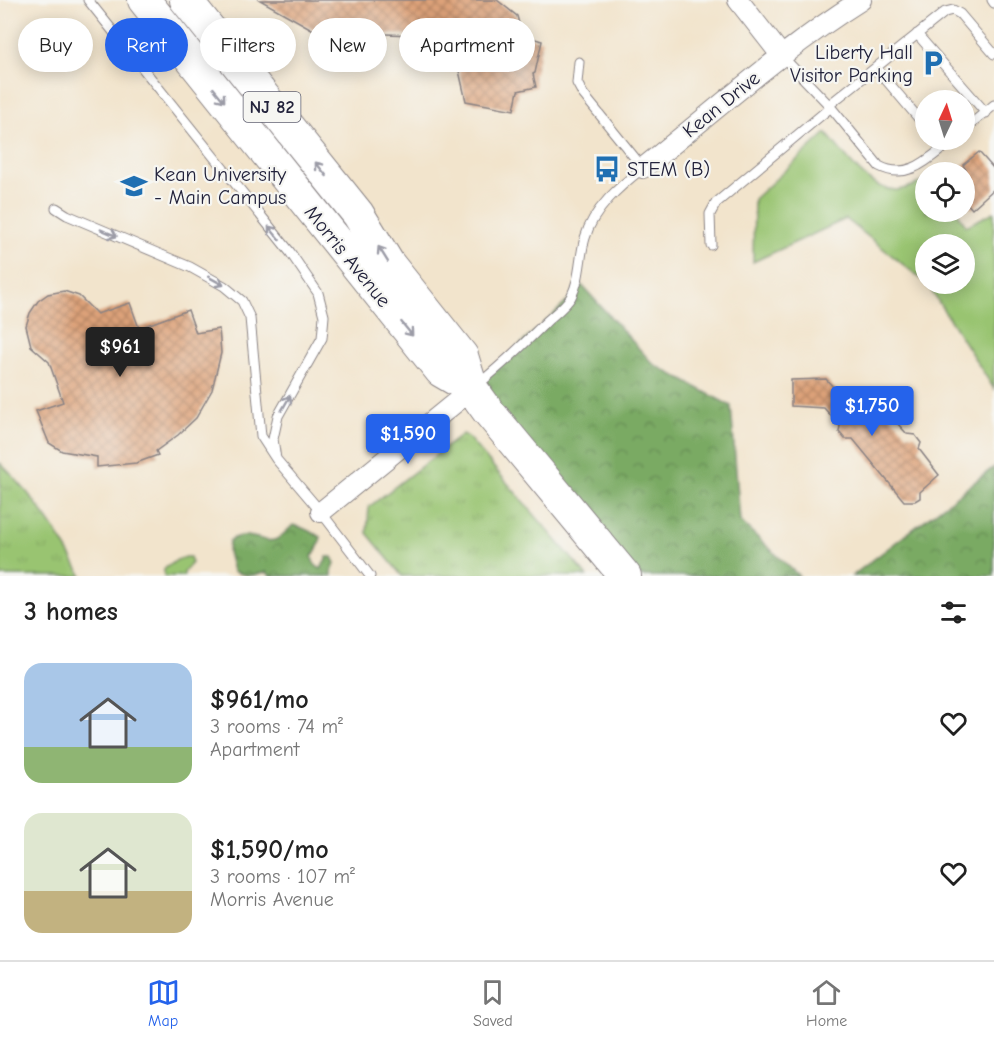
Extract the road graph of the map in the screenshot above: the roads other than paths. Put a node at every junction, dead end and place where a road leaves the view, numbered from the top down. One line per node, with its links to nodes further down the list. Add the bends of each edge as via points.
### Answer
1 (88, 0): 21 (lane, one-way to 1, via 273,439 278,416 322,338 324,316 318,293 290,252)
2 (144, 0): 20 (main road, Morris Avenue / NJ 82, one-way to 20, via 441,371)
3 (186, 0): 20 (main road, Morris Avenue / NJ 82, one-way to 3, via 462,356 388,263 357,214)
4 (738, 0): 8 (street)
5 (861, 0): 8 (street, Kean Drive)
6 (917, 34): 7 (lane, via 953,10); 10 (lane); 13 (lane)
7 (994, 54)
8 (781, 55): 12 (lane); 17 (street, Kean Drive)
9 (579, 62): 17 (lane, via 577,83 583,94)
10 (876, 68): 12 (lane); 14 (lane)
11 (994, 105): 13 (lane)
12 (830, 106): 16 (lane, via 879,166 890,172 917,168); 19 (lane, via 716,203 710,214)
13 (986, 113): 15 (lane)
14 (915, 114)
15 (975, 122)
16 (934, 150)
17 (643, 168): 20 (lane, Kean Drive, via 623,184 592,221 570,299)
18 (56, 208): 21 (lane, one-way to 21, via 190,267 242,301 250,318 261,436)
19 (711, 245)
20 (472, 389): 22 (street); 24 (main road, Morris Avenue / NJ 82)
21 (276, 459): 22 (lane)
22 (321, 512): 23 (lane)
23 (370, 576)
24 (625, 576)

